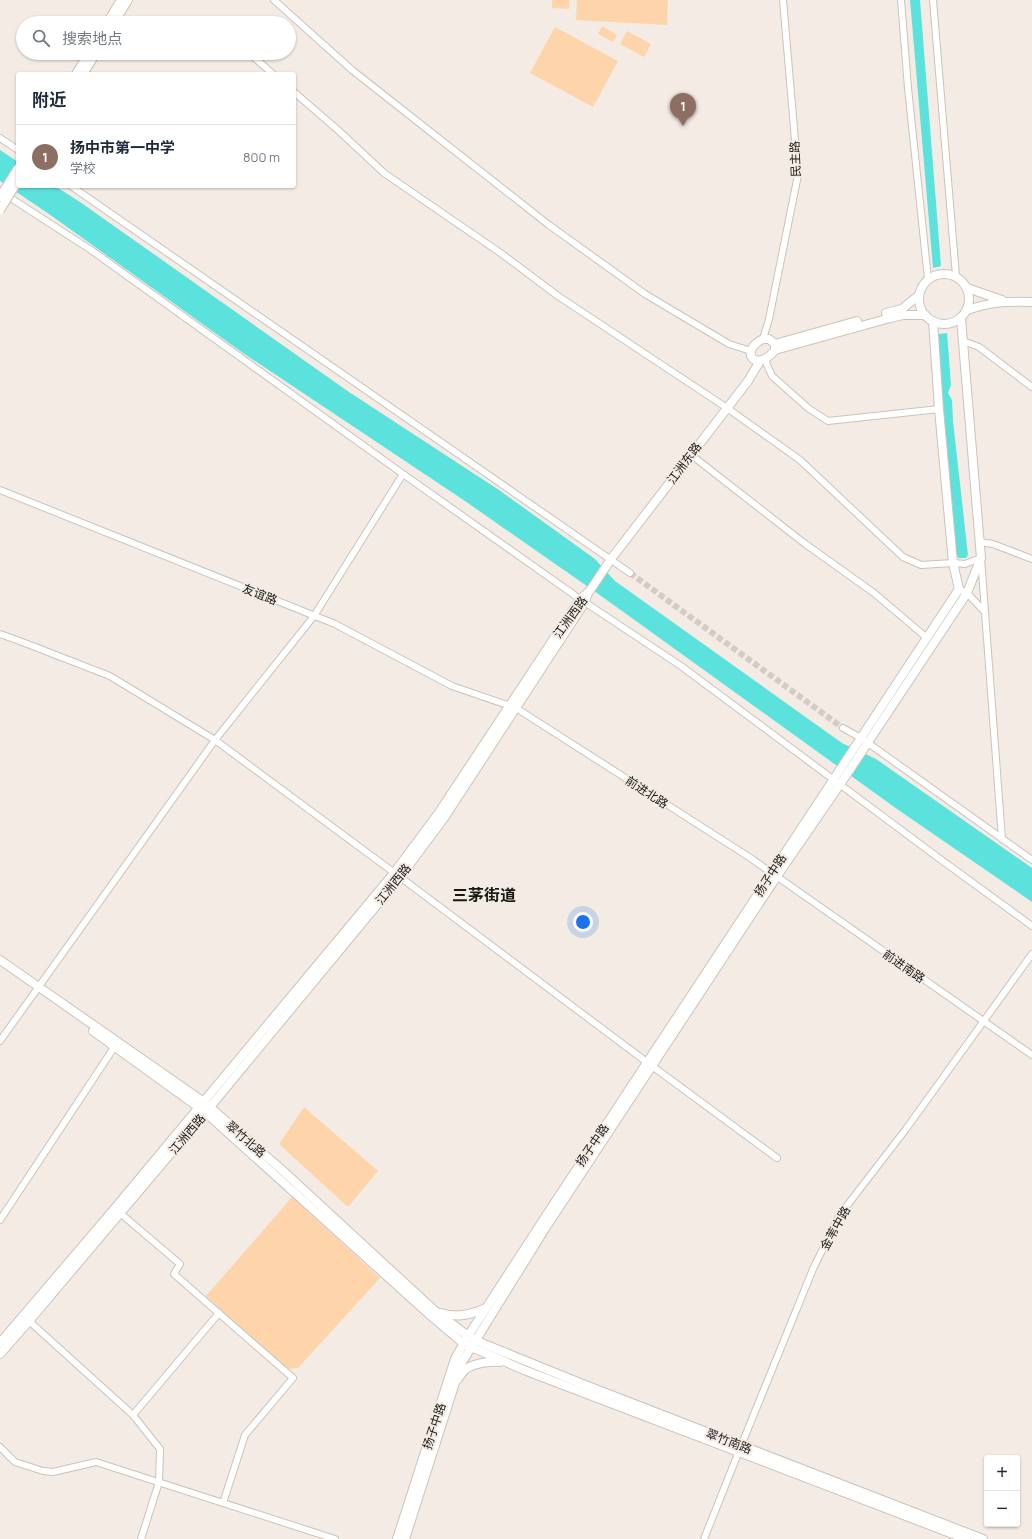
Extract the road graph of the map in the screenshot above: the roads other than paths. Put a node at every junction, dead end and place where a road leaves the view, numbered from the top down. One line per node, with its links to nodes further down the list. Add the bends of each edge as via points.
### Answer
1 (121, 0): 7 (main road)
2 (128, 0): 8 (main road)
3 (274, 0): 9 (street)
4 (784, 0): 36 (street, 民主路, via 798,175)
5 (901, 0): 27 (street)
6 (933, 0): 26 (street)
7 (111, 16)
8 (118, 16)
9 (292, 16)
10 (296, 20): 39 (street, via 352,70 549,225 645,294 729,344)
11 (85, 60): 14 (main road)
12 (92, 60): 15 (main road)
13 (257, 60): 16 (street)
14 (77, 72)
15 (84, 72)
16 (271, 72)
17 (296, 94): 42 (street, via 384,173 558,296)
18 (0, 138): 19 (street)
19 (16, 149)
20 (16, 171): 24 (main road, bridge)
21 (16, 184): 25 (main road, bridge)
22 (74, 188): 50 (street)
23 (0, 191): 45 (street, via 91,250)
24 (0, 197)
25 (0, 210)
26 (956, 276): 27 (main road, via 945,273); 28 (main road)
27 (928, 279): 29 (main road)
28 (967, 288): 30 (main road); 32 (main road, via 970,299)
29 (919, 295): 33 (main road); 38 (main road, via 902,309)
30 (1005, 301): 31 (main road); 32 (main road)
31 (1032, 302)
32 (967, 310): 34 (main road)
33 (925, 315): 35 (main road); 38 (main road, via 896,316)
34 (961, 318): 35 (main road, via 948,324); 37 (main road)
35 (933, 321): 43 (main road)
36 (763, 339): 38 (main road, via 769,339); 39 (main road, via 753,346)
37 (964, 341): 41 (street, via 979,347); 47 (main road)
38 (775, 347): 40 (main road)
39 (751, 351): 40 (main road, via 755,360)
40 (763, 360): 42 (main road, 江洲东路); 43 (street, via 772,376 808,408 828,420)
41 (1032, 387)
42 (727, 408): 44 (main road, 江洲东路); 51 (street, via 800,460 903,557 921,566)
43 (939, 410): 51 (main road)
44 (690, 454): 50 (main road, 江洲东路); 60 (street, via 804,544 874,593)
45 (403, 474): 56 (street); 58 (street)
46 (0, 490): 58 (street, 友谊路)
47 (980, 542): 48 (main road); 49 (street, via 993,544)
48 (981, 558): 51 (street, via 965,564); 55 (main road); 57 (street)
49 (1032, 559)
50 (609, 562): 52 (street); 54 (main road, 江洲东路)
51 (953, 563): 53 (main road)
52 (630, 574)
53 (959, 589): 55 (street); 60 (main road)
54 (588, 592): 56 (main road, 江洲西路)
55 (967, 593): 57 (street); 64 (main road)
56 (582, 600): 61 (main road, 江洲西路); 65 (street, via 681,666)
57 (985, 612): 66 (street)
58 (314, 616): 61 (street, 友谊路, via 335,624 452,686); 63 (street)
59 (0, 634): 63 (street, via 110,676)
60 (927, 638): 64 (main road)
61 (513, 707): 68 (street, 前进北路); 69 (main road, 江洲西路, via 444,818)
62 (844, 728): 64 (street)
63 (215, 740): 69 (street); 74 (street)
64 (862, 744): 65 (main road, 扬子中路); 66 (street)
65 (838, 780): 68 (main road, 扬子中路); 70 (street)
66 (1002, 839): 67 (street)
67 (1032, 860)
68 (774, 874): 75 (street, 前进南路); 79 (main road, 扬子中路)
69 (397, 875): 79 (street); 80 (main road, 江洲西路)
70 (1032, 926)
71 (1032, 954): 75 (street, 金苇中路)
72 (0, 960): 74 (main road, 翠竹北路)
73 (0, 967): 74 (main road, 翠竹北路)
74 (36, 989): 76 (street); 77 (main road, 翠竹北路); 80 (main road, 翠竹北路)
75 (985, 1022): 78 (street, 前进南路); 96 (street, 金苇中路, via 839,1216 813,1270)
76 (0, 1041)
77 (115, 1046): 80 (main road, 翠竹北路); 83 (street)
78 (1032, 1054)
79 (650, 1064): 81 (street); 84 (main road, 扬子中路); 88 (main road, 扬子中路)
80 (204, 1107): 82 (main road, 江洲西路); 85 (main road, 翠竹北路, via 281,1169); 89 (main road, 江洲西路); 90 (main road, 翠竹北路)
81 (777, 1158)
82 (120, 1213): 86 (street, via 180,1264 174,1274); 87 (main road, 江洲西路)
83 (0, 1220)
84 (486, 1308): 85 (main road, via 458,1316); 88 (main road, 扬子中路)
85 (435, 1311): 88 (main road, 翠竹北路)
86 (219, 1313): 94 (street); 98 (street, via 293,1378 245,1435)
87 (29, 1321): 91 (main road, 江洲西路); 94 (street)
88 (472, 1338): 90 (main road, 扬子中路); 96 (main road, 翠竹南路)
89 (0, 1343)
90 (467, 1346): 92 (main road, 翠竹南路); 93 (main road, 扬子中路); 101 (main road, 扬子中路, via 455,1359)
91 (0, 1354)
92 (508, 1363): 93 (main road, via 494,1361 479,1364 466,1369); 96 (main road, 翠竹南路)
93 (455, 1383): 102 (main road, 扬子中路)
94 (133, 1415): 97 (street, via 160,1449)
95 (0, 1447): 97 (street, via 15,1462 43,1472 96,1462)
96 (739, 1449): 103 (street, 金苇中路); 104 (main road, 翠竹南路); 105 (main road, 翠竹南路)
97 (159, 1482): 98 (street); 99 (street)
98 (223, 1503): 100 (street)
99 (141, 1539)
100 (335, 1539)
101 (397, 1539)
102 (405, 1539)
103 (704, 1539)
104 (966, 1539)
105 (983, 1539)

